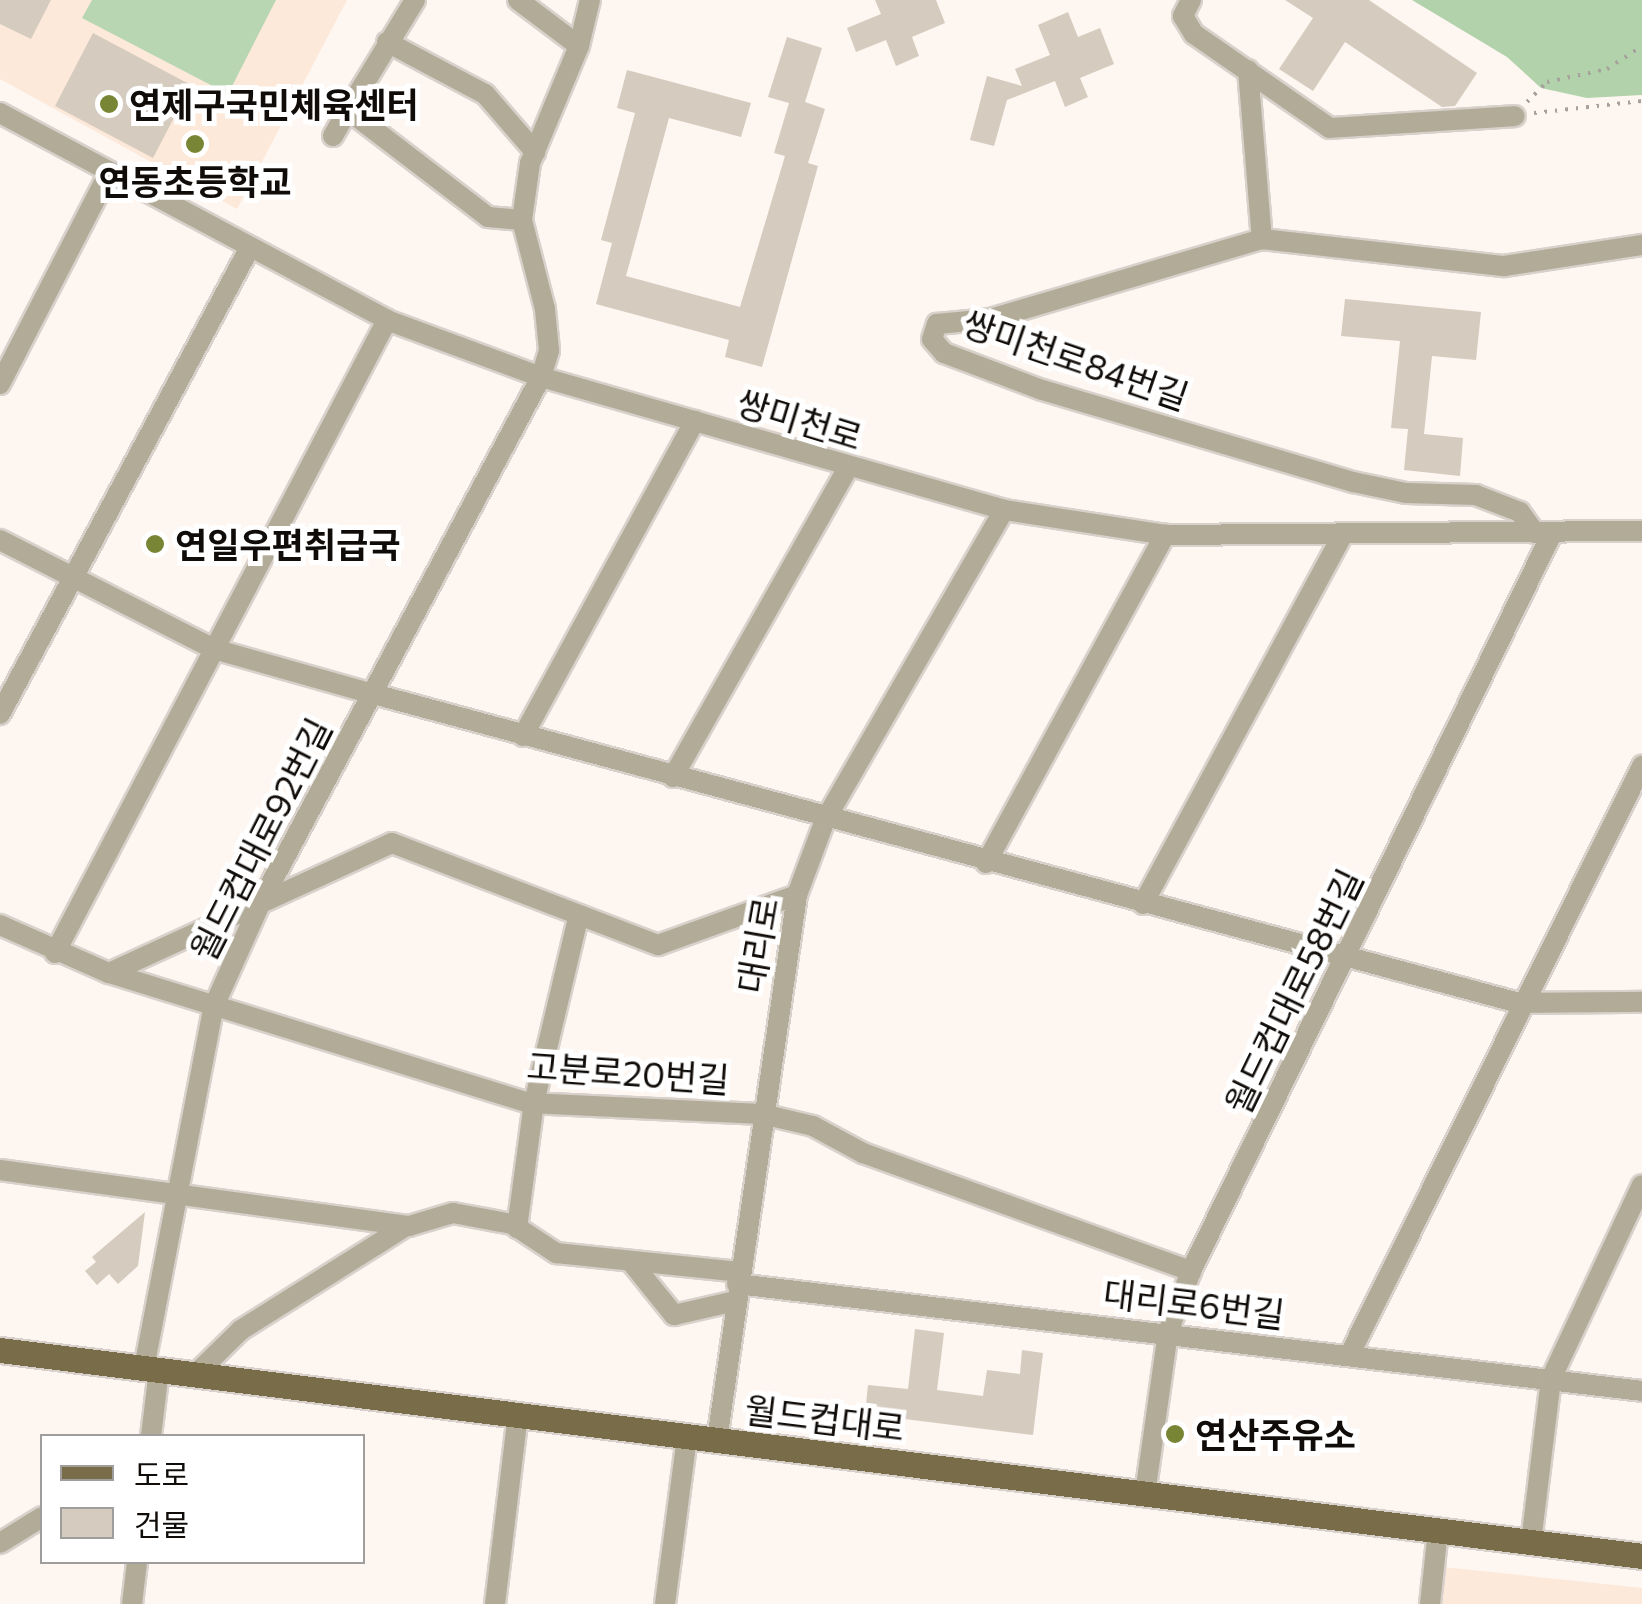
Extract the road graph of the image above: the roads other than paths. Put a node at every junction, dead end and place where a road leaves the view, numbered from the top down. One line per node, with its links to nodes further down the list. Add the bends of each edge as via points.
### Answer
1 (415, 0): 5 (street)
2 (518, 0): 6 (street)
3 (590, 0): 6 (street)
4 (1191, 0): 7 (street, via 1183,16 1194,34)
5 (388, 42): 8 (street); 12 (street, via 486,94)
6 (579, 46): 12 (street)
7 (1248, 70): 10 (street, via 1330,128); 15 (street)
8 (348, 110): 11 (street); 14 (street, via 488,217)
9 (0, 113): 13 (street, 쌍미천로)
10 (1515, 116)
11 (333, 136)
12 (535, 152): 14 (street)
13 (109, 173): 17 (street, 쌍미천로); 20 (street)
14 (522, 220): 19 (street, via 545,310 549,350)
15 (1262, 238): 16 (street, 쌍미천로84번길, via 1504,266); 25 (street, 쌍미천로84번길, via 990,319 951,319 937,324 932,339 944,354 1042,390 1353,482 1406,493 1476,495 1520,512)
16 (1642, 245)
17 (250, 249): 18 (street, 쌍미천로); 29 (street)
18 (387, 320): 19 (street, 쌍미천로); 30 (street)
19 (541, 377): 21 (street, 쌍미천로); 31 (street, 월드컵대로92번길)
20 (0, 384)
21 (695, 421): 22 (street, 쌍미천로); 33 (street)
22 (848, 468): 23 (street, 쌍미천로); 35 (street)
23 (1004, 510): 26 (street, 쌍미천로); 36 (street, 대리로)
24 (1642, 531): 25 (street, 쌍미천로)
25 (1544, 533): 27 (street, 쌍미천로); 44 (street, 월드컵대로58번길)
26 (1165, 535): 27 (street, 쌍미천로); 37 (street)
27 (1341, 538): 40 (street)
28 (0, 540): 29 (street)
29 (73, 578): 30 (street); 32 (street)
30 (214, 649): 31 (street); 43 (street)
31 (370, 694): 33 (street); 39 (street, 월드컵대로92번길)
32 (0, 714)
33 (523, 736): 35 (street)
34 (1642, 766): 47 (street)
35 (673, 777): 36 (street)
36 (825, 820): 37 (street); 38 (street, 대리로)
37 (986, 863): 40 (street)
38 (797, 895): 41 (street, via 658,946); 50 (street, 대리로)
39 (262, 902): 41 (street, via 392,843); 45 (street); 48 (street, 월드컵대로92번길)
40 (1143, 904): 44 (street)
41 (578, 919): 49 (street)
42 (0, 925): 43 (street, 고분로20번길)
43 (55, 953): 45 (street, 고분로20번길)
44 (1346, 958): 47 (street); 57 (street, 월드컵대로58번길)
45 (109, 973): 48 (street, 고분로20번길)
46 (1642, 1002): 47 (street)
47 (1519, 1003): 61 (street)
48 (214, 1006): 49 (street, 고분로20번길); 53 (street, 월드컵대로92번길)
49 (534, 1103): 50 (street, 고분로20번길); 55 (street)
50 (762, 1114): 57 (street, 고분로20번길, via 813,1126 863,1154); 58 (street, 대리로)
51 (0, 1170): 53 (street)
52 (1642, 1186): 64 (street)
53 (174, 1192): 54 (street); 62 (street, 월드컵대로92번길)
54 (406, 1226): 55 (street, 대리로6번길, via 454,1213); 63 (street, via 241,1330)
55 (517, 1228): 56 (street, 대리로6번길, via 556,1253)
56 (632, 1262): 58 (street, 대리로6번길); 58 (street, via 674,1315)
57 (1191, 1271): 59 (street, 월드컵대로58번길)
58 (737, 1286): 59 (street, 대리로6번길); 69 (street, 대리로)
59 (1168, 1332): 61 (street, 대리로6번길); 70 (street, 월드컵대로58번길)
60 (0, 1350): 62 (main road, 월드컵대로)
61 (1350, 1354): 64 (street, 대리로6번길)
62 (151, 1369): 63 (main road, 월드컵대로); 67 (street, 월드컵대로92번길)
63 (196, 1374): 66 (main road, 월드컵대로)
64 (1551, 1379): 65 (street, 대리로6번길); 73 (street)
65 (1642, 1391)
66 (518, 1415): 68 (main road, 월드컵대로); 78 (street)
67 (151, 1434)
68 (687, 1436): 69 (main road, 월드컵대로); 79 (street)
69 (716, 1440): 70 (main road, 월드컵대로)
70 (1144, 1494): 72 (main road, 월드컵대로)
71 (40, 1518): 74 (street)
72 (1438, 1530): 73 (main road, 월드컵대로); 80 (street)
73 (1531, 1542): 75 (main road, 월드컵대로)
74 (0, 1543)
75 (1642, 1556)
76 (137, 1564): 77 (street)
77 (132, 1604)
78 (494, 1604)
79 (664, 1604)
80 (1430, 1604)

